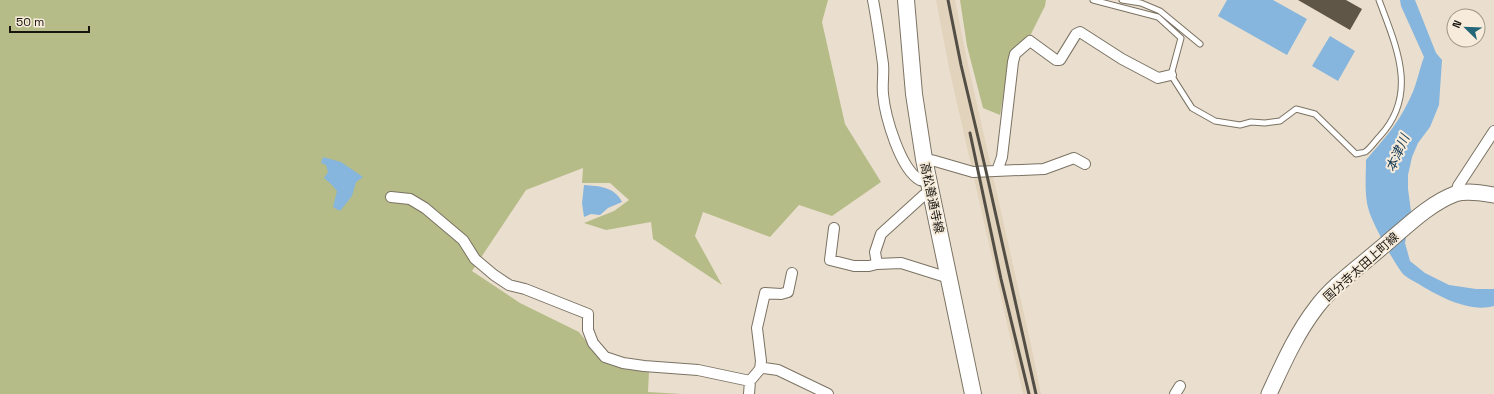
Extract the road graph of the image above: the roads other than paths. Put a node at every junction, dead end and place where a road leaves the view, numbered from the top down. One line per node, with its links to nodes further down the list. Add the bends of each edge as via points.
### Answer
1 (873, 0): 14 (street, via 883,65 883,96 889,126 904,161 914,175)
2 (906, 0): 11 (main road, 高松善通寺線, via 914,94)
3 (1093, 0): 7 (lane)
4 (1122, 0): 6 (lane)
5 (1379, 0): 9 (lane, via 1398,53 1401,73 1399,100 1398,110 1365,152 1356,154 1315,114 1296,109 1280,121 1240,125 1216,121 1192,108)
6 (1141, 3): 7 (lane); 8 (lane, via 1160,11)
7 (1139, 12): 9 (lane, via 1158,17 1181,38)
8 (1200, 44)
9 (1171, 75): 13 (street, via 1158,78 1080,32 1076,34 1060,60 1056,60 1030,41 1015,54 1013,62 1002,157)
10 (1494, 131): 15 (street, via 1458,186)
11 (924, 160): 13 (street, via 973,172); 14 (main road, 高松善通寺線)
12 (1085, 164): 13 (street, via 1074,158 1044,169)
13 (998, 171)
14 (930, 187): 19 (street, via 881,234 875,252); 21 (main road, 高松善通寺線)
15 (1456, 194): 16 (main road, 国分寺太田上町線, via 1478,192); 27 (main road, 国分寺太田上町線, via 1423,213 1341,282 1317,307 1299,333)
16 (1494, 195)
17 (391, 197): 23 (street, via 410,199 425,208 463,240 475,259 509,285 588,314 588,330 593,343 605,357 623,363 698,370)
18 (834, 228): 19 (street, via 830,260 854,266)
19 (877, 264): 21 (street, via 901,263)
20 (792, 273): 22 (street, via 788,292 765,293 757,328)
21 (949, 278): 26 (main road, 高松善通寺線)
22 (760, 369): 23 (street); 25 (street, via 778,370)
23 (750, 381): 24 (street)
24 (749, 394)
25 (828, 394)
26 (973, 394)
27 (1269, 394)

